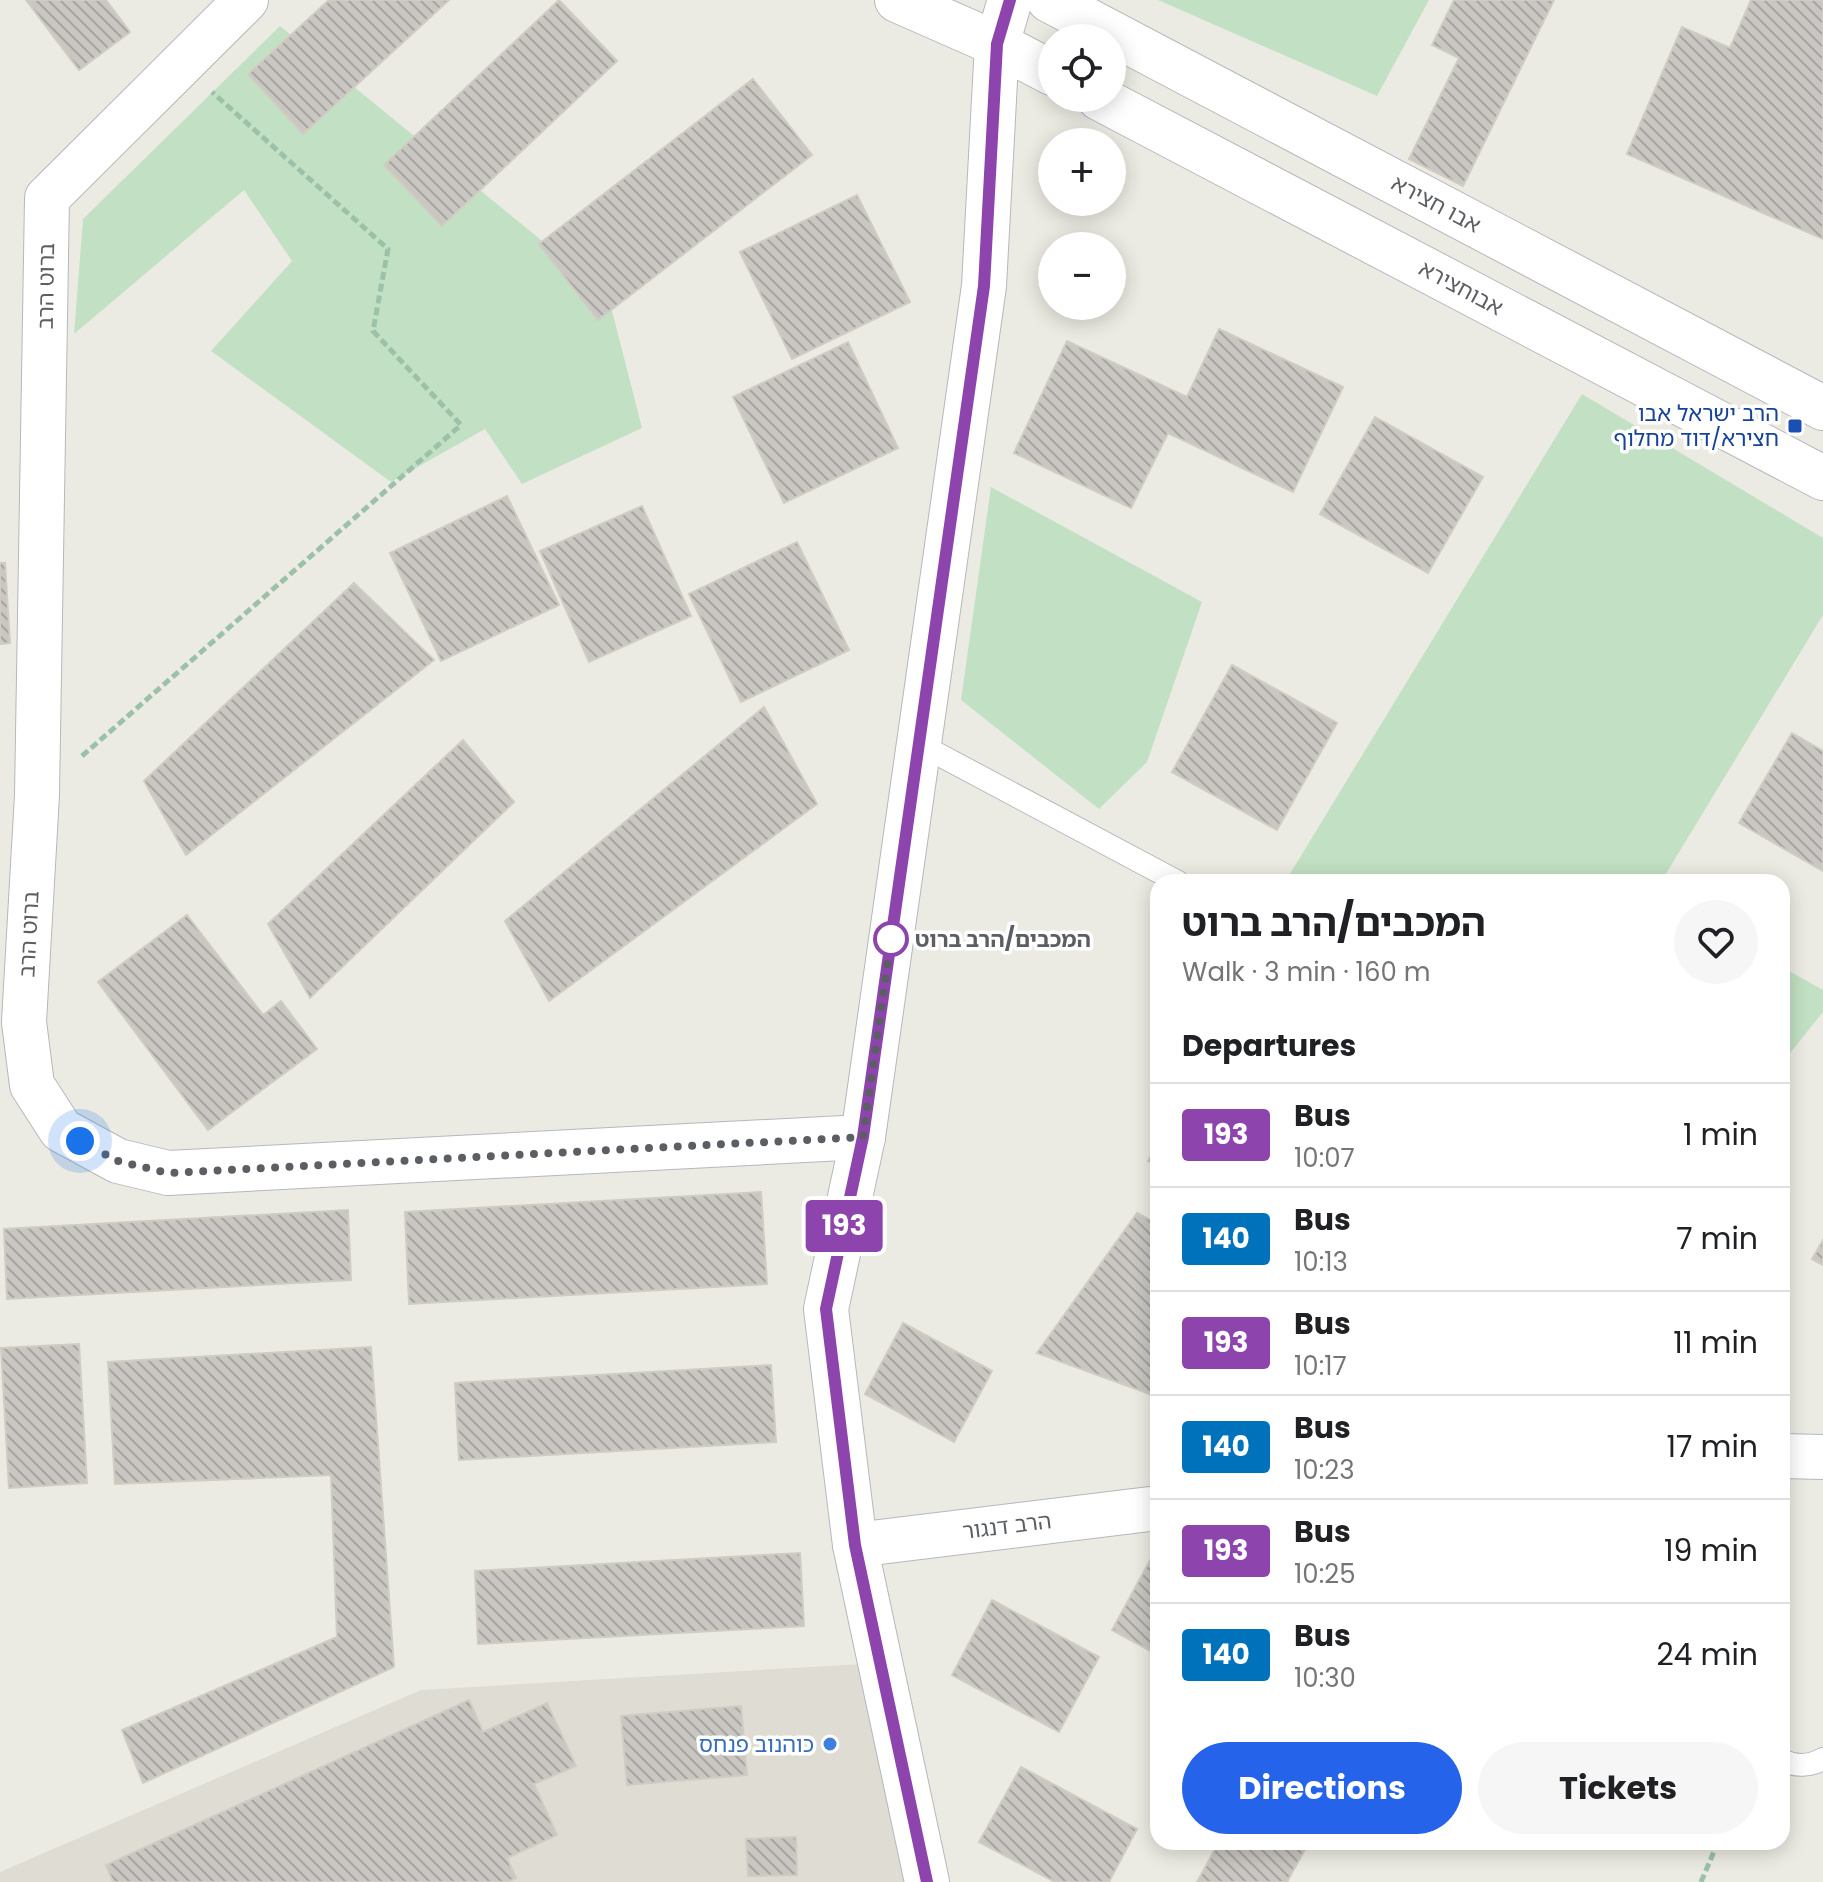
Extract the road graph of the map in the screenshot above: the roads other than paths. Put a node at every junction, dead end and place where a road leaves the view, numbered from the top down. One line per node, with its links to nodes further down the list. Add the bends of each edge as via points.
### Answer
1 (246, 0): 12 (street, ברוט הרב, via 47,198 37,795)
2 (897, 0): 5 (street)
3 (1010, 0): 5 (street)
4 (1049, 0): 8 (street, אבו חצירא)
5 (997, 44): 6 (street); 10 (street, via 984,286)
6 (1038, 66)
7 (1126, 112): 9 (street, אבוחצירא)
8 (1823, 408)
9 (1823, 478)
10 (919, 744): 11 (lane); 13 (street)
11 (1163, 874)
12 (12, 1022): 13 (street, ברוט הרב, via 32,1085 61,1130 118,1161 168,1173)
13 (863, 1137): 17 (street, via 826,1309)
14 (1790, 1456): 15 (street)
15 (1823, 1457)
16 (1150, 1509): 17 (street, הרב דנגור)
17 (855, 1545): 20 (street)
18 (1823, 1759): 19 (lane)
19 (1790, 1764)
20 (927, 1882)

